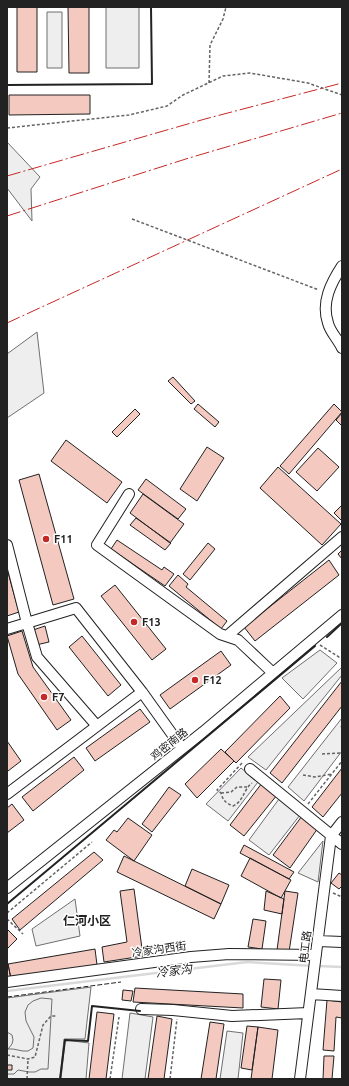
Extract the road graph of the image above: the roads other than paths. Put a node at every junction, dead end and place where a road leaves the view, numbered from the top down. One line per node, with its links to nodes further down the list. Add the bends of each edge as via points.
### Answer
1 (342, 266): 2 (street, via 330,284 325,312 328,324)
2 (342, 348)
3 (129, 494): 9 (street, via 97,545 220,634)
4 (342, 538): 9 (street)
5 (7, 545): 7 (street)
6 (342, 615): 10 (street, 鸡密南路)
7 (27, 623): 8 (street); 11 (street, via 76,608); 12 (street, via 37,657)
8 (7, 629)
9 (227, 636): 10 (street, via 238,640)
10 (273, 673): 13 (street, 鸡密南路)
11 (142, 692): 12 (street); 13 (street)
12 (97, 726): 15 (street)
13 (182, 748): 19 (street, 鸡密南路)
14 (250, 768): 17 (street)
15 (7, 794)
16 (342, 822): 17 (street)
17 (331, 836): 18 (street); 20 (street, 电工路)
18 (342, 844)
19 (7, 888)
20 (318, 941): 21 (street); 22 (street, 电工路)
21 (342, 942)
22 (316, 955): 23 (street, 冷家沟西街, via 229,954 191,957); 24 (street, 电工路)
23 (7, 982)
24 (311, 994): 25 (street); 27 (street, 电工路)
25 (342, 996)
26 (141, 1009): 27 (street, via 232,1016)
27 (308, 1014): 28 (street, 电工路)
28 (300, 1079)

